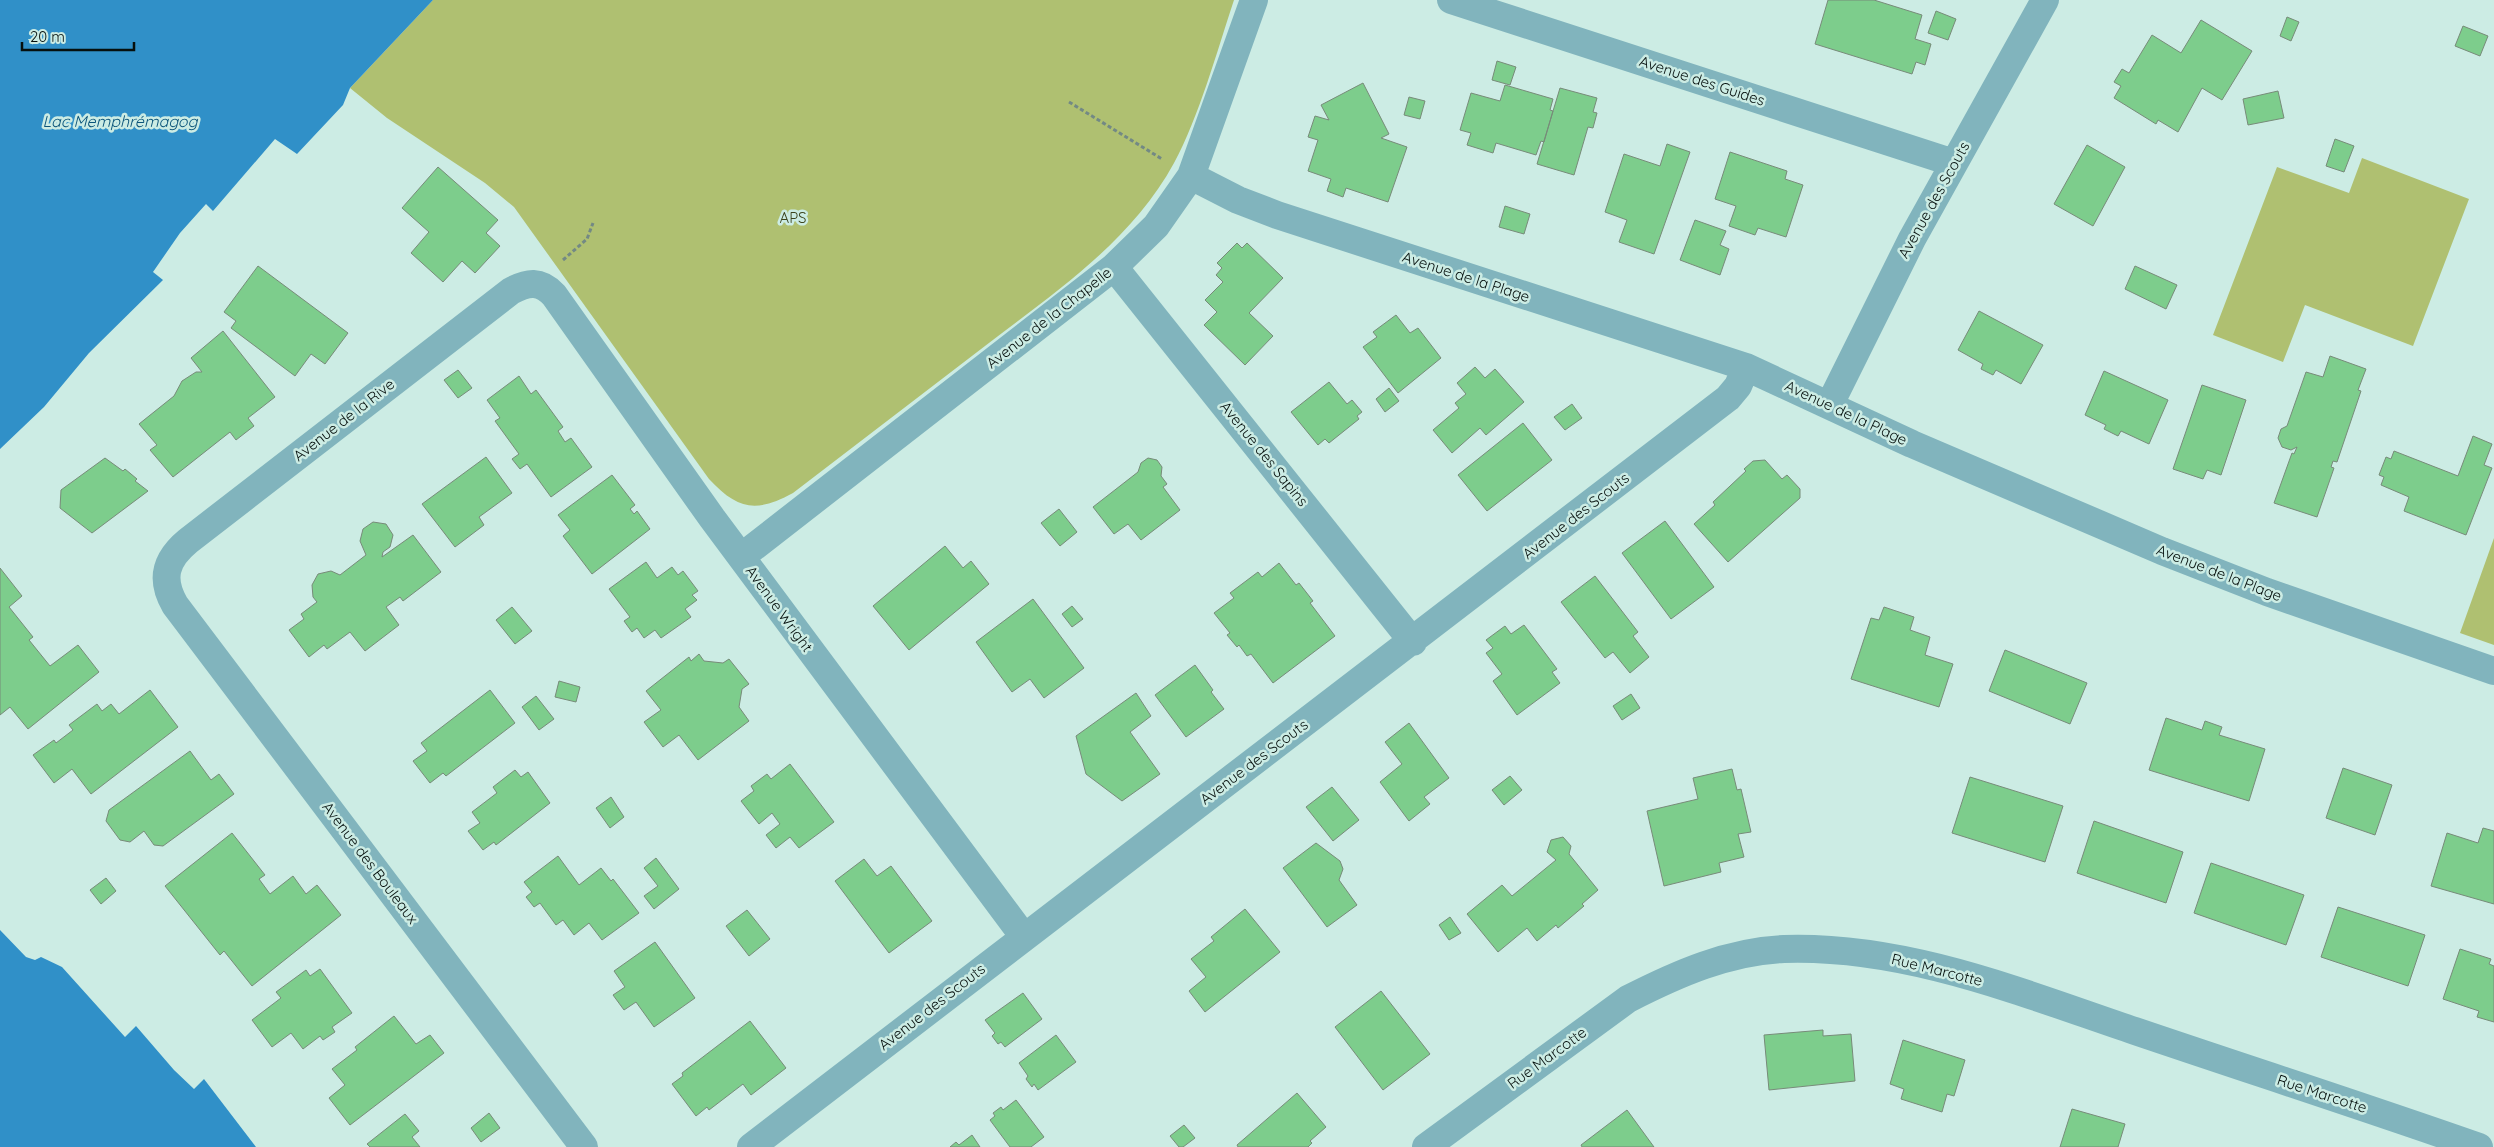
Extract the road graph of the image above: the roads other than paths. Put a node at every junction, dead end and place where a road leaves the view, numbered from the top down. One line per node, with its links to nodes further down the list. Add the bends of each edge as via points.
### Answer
1 (1254, 0): 5 (street, Avenue de la Chapelle)
2 (1451, 0): 4 (street, Avenue des Guides)
3 (2045, 0): 4 (street, Avenue des Scouts)
4 (1954, 163): 9 (street, Avenue des Scouts, via 1861,338)
5 (1191, 176): 6 (street, Avenue de la Chapelle, via 1156,226); 8 (street, Avenue de la Plage, via 1278,216)
6 (1114, 267): 10 (street, Avenue de la Chapelle); 12 (street, Avenue des Sapins)
7 (536, 283): 10 (street, Avenue Wright, via 554,295); 11 (street, Avenue de la Rive, via 526,283 511,291 188,541 175,552)
8 (1746, 367): 9 (street, Avenue de la Plage); 12 (street, Avenue des Scouts, via 1738,386 1728,398)
9 (1830, 404): 13 (street, Avenue de la Plage, via 1912,444 2162,551 2268,592)
10 (741, 557): 14 (street, Avenue Wright)
11 (166, 573): 15 (street, Avenue des Bouleaux, via 169,594 175,605)
12 (1413, 642): 14 (street, Avenue des Scouts)
13 (2494, 671)
14 (1024, 936): 16 (street, Avenue des Scouts)
15 (584, 1147)
16 (750, 1147)
17 (1426, 1147): 18 (street, Rue Marcotte, via 1628,1000 1664,981 1741,955 1822,949 1862,953 1964,975)
18 (2479, 1147)

